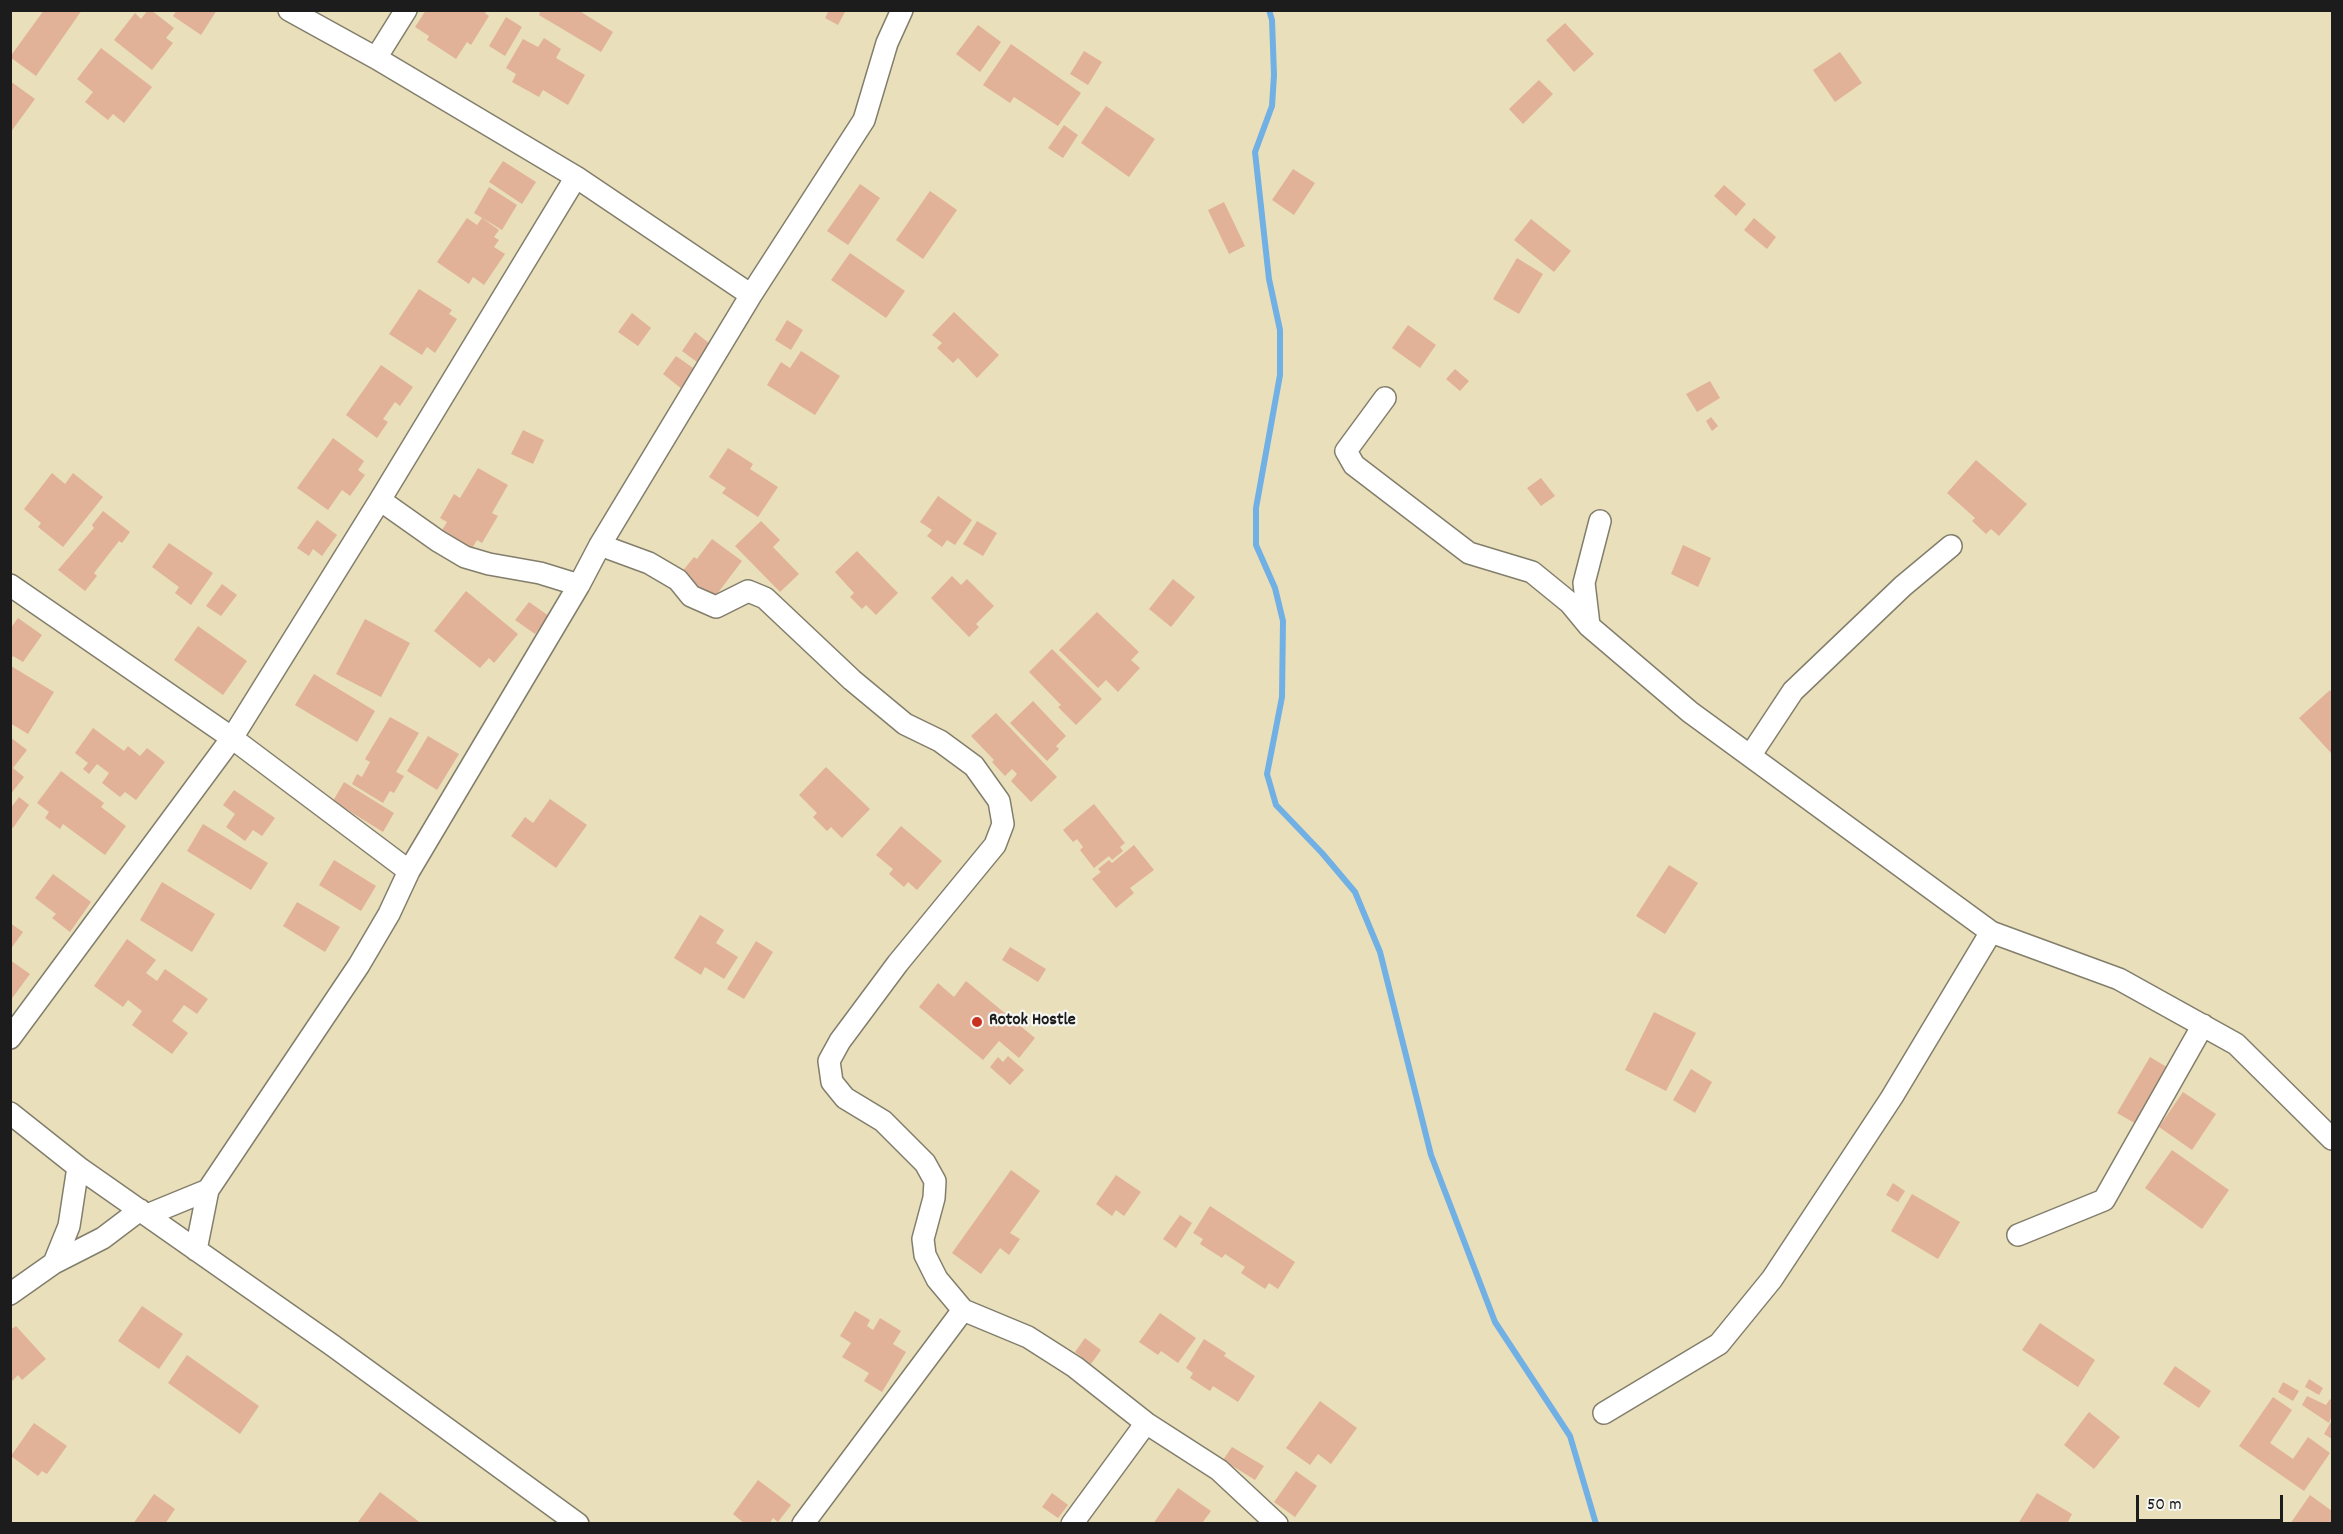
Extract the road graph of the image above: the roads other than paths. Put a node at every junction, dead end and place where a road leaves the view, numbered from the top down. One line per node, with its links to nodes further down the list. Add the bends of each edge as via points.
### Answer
1 (289, 10): 4 (street)
2 (406, 10): 4 (street)
3 (902, 10): 6 (street, via 864,120)
4 (376, 58): 5 (street)
5 (576, 177): 6 (street); 8 (street)
6 (751, 295): 10 (street)
7 (1385, 398): 14 (street, via 1346,451 1354,465 1469,554 1532,572 1570,603)
8 (380, 500): 12 (street, via 465,557); 15 (street)
9 (1600, 521): 14 (street, via 1584,583)
10 (600, 545): 12 (street); 30 (street, via 649,563 678,580 691,596 716,607 748,591 765,598 905,724 940,741 974,766 999,801 1003,824 995,845 898,963 829,1061 832,1082 845,1098 883,1121 926,1163 935,1181 923,1239 925,1255 937,1279)
11 (1952, 546): 16 (street, via 1903,586 1793,691)
12 (579, 585): 17 (street)
13 (14, 593): 15 (street)
14 (1589, 626): 16 (street, via 1690,712)
15 (232, 738): 17 (street); 20 (street)
16 (1750, 756): 18 (street)
17 (409, 872): 24 (street, via 359,965)
18 (1991, 932): 19 (street, via 2119,979); 31 (street, via 1892,1097 1772,1279 1719,1344)
19 (2203, 1025): 22 (street, via 2236,1044); 26 (street, via 2104,1200)
20 (10, 1038)
21 (10, 1113): 23 (street)
22 (2332, 1139)
23 (78, 1167): 25 (street); 28 (street, via 69,1226)
24 (208, 1190): 25 (street); 27 (street)
25 (143, 1213): 27 (street); 28 (street)
26 (2018, 1235)
27 (196, 1250): 33 (street)
28 (54, 1263): 29 (street)
29 (10, 1294)
30 (963, 1310): 32 (street, via 1029,1337 1075,1367); 34 (street)
31 (1604, 1413)
32 (1146, 1423): 35 (street); 36 (street, via 1219,1470)
33 (572, 1521)
34 (803, 1524)
35 (1072, 1524)
36 (1277, 1524)

